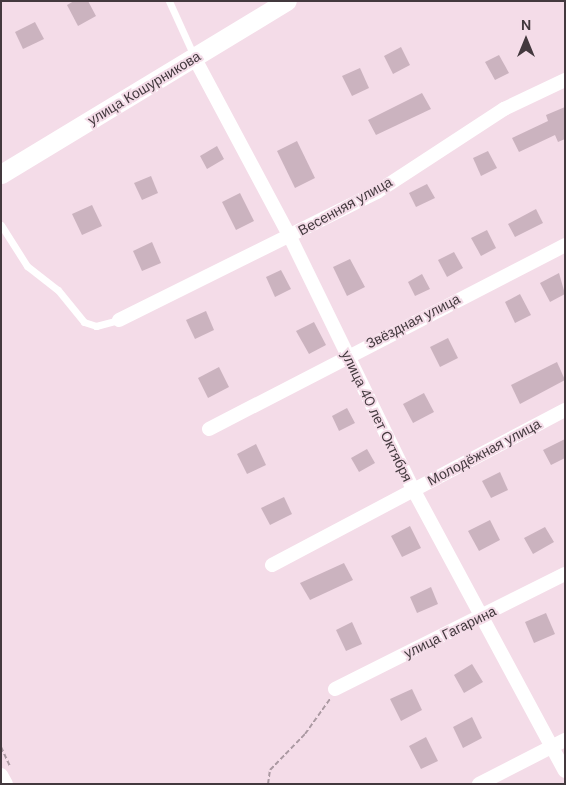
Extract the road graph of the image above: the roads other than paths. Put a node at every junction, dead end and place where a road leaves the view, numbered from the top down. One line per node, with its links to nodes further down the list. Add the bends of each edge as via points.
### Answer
1 (169, 1): 3 (lane)
2 (287, 1): 3 (main road, улица Кошурникова)
3 (194, 57): 5 (main road, улица Кошурникова); 7 (street, улица 40 лет Октября)
4 (565, 80): 7 (street, Весенняя улица, via 504,109 377,192)
5 (1, 174)
6 (1, 225): 9 (lane, via 27,266 58,290 84,322 96,326)
7 (290, 237): 9 (street, Весенняя улица); 10 (street, улица 40 лет Октября)
8 (565, 245): 10 (street, Звёздная улица)
9 (119, 320)
10 (347, 355): 12 (street, Звёздная улица); 13 (street, улица 40 лет Октября)
11 (565, 410): 13 (street, Молодёжная улица)
12 (209, 429)
13 (413, 489): 14 (street, Молодёжная улица); 16 (street, улица 40 лет Октября)
14 (272, 565)
15 (565, 574): 16 (street, улица Гагарина)
16 (484, 616): 17 (street, улица Гагарина); 19 (street, улица 40 лет Октября)
17 (335, 689)
18 (565, 740): 19 (street)
19 (552, 747): 20 (street, улица 40 лет Октября); 23 (street)
20 (565, 771)
21 (1, 775): 22 (street)
22 (6, 784)
23 (479, 784)

